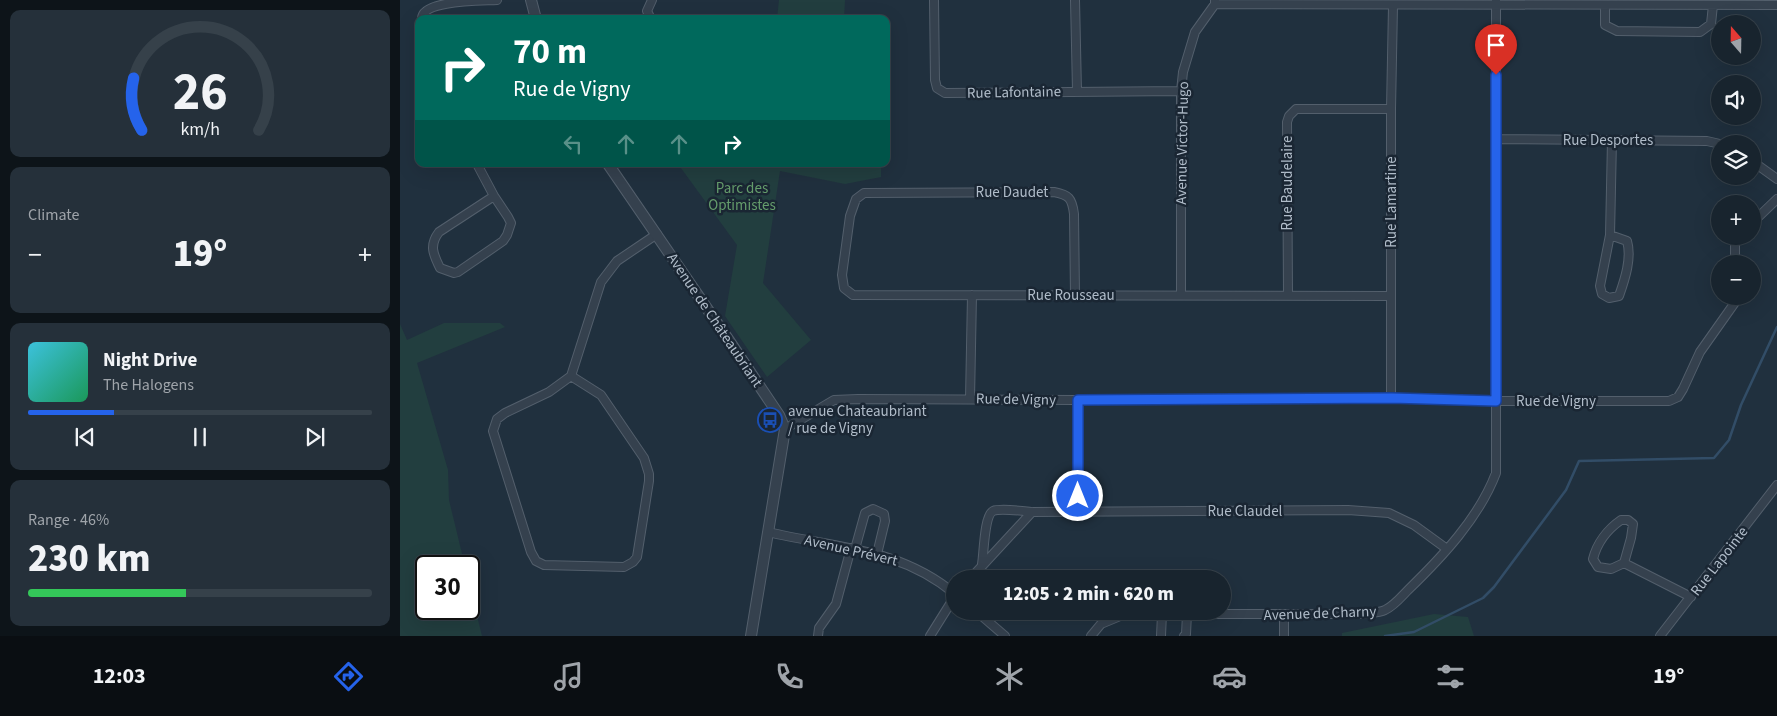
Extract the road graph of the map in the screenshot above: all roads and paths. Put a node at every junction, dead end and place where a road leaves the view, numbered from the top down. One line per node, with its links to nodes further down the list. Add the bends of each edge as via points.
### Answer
1 (497, 0): 12 (street, via 436,3 425,9)
2 (531, 0): 13 (street)
3 (652, 0): 14 (street)
4 (934, 0): 15 (street, Rue Lafontaine, via 937,88 945,93)
5 (1075, 0): 15 (street)
6 (1215, 2): 10 (street); 16 (street, Avenue Victor-Hugo, via 1195,32)
7 (1496, 2): 10 (street); 11 (street); 18 (street, Avenue de Charny)
8 (1713, 5): 9 (street); 11 (street); 11 (street, via 1710,24 1700,32 1617,32 1605,25)
9 (1777, 5)
10 (1393, 6): 17 (street, Rue Lamartine)
11 (1605, 6)
12 (422, 15)
13 (535, 15)
14 (650, 15)
15 (1077, 91): 16 (street, Rue Lafontaine)
16 (1181, 91): 31 (street, Avenue Victor-Hugo)
17 (1391, 109): 34 (street, Rue Baudelaire, via 1296,109 1289,116); 35 (street, Rue Lamartine)
18 (1496, 139): 19 (street, Rue Desportes); 41 (street, Avenue de Charny)
19 (1612, 140): 20 (street, Rue Desportes); 30 (street)
20 (1711, 142)
21 (1761, 166): 24 (street)
22 (478, 167): 25 (street)
23 (610, 167): 29 (street, Avenue de Châteaubriant)
24 (1777, 178)
25 (494, 196): 25 (street, via 435,237 432,246 440,268 458,272 503,241 510,223)
26 (856, 199): 32 (street, Rue Rousseau, via 850,216 842,275 844,288 852,295); 33 (street, Rue Daudet, via 864,193 1065,194 1073,202)
27 (1777, 199): 28 (street)
28 (1761, 214)
29 (657, 234): 37 (street, via 617,261 601,282); 42 (street, Avenue de Châteaubriant, via 779,415)
30 (1610, 235): 30 (street, via 1600,286 1602,294 1609,298 1619,296 1630,252 1627,242)
31 (1181, 294): 33 (street, Rue Rousseau); 34 (street, Rue Rousseau)
32 (972, 295): 33 (street, Rue Rousseau); 39 (street)
33 (1075, 295)
34 (1288, 295): 35 (street, Rue Rousseau)
35 (1391, 296): 38 (street, Rue Lamartine)
36 (1733, 305): 41 (street, Rue de Vigny, via 1700,352 1683,390 1669,401)
37 (570, 376): 37 (street, via 549,392 497,419 493,431 530,552 536,561 544,565 624,567 637,556 649,481 648,468 601,394)
38 (1392, 398): 40 (street, Rue de Vigny); 41 (street, Rue de Vigny)
39 (970, 399): 40 (street, Rue de Vigny); 42 (street, Rue de Vigny, via 834,400)
40 (1078, 400): 44 (street)
41 (1496, 401): 48 (street, Avenue de Charny, via 1496,473 1471,518)
42 (785, 429): 46 (street)
43 (1777, 485): 54 (street, Rue Lapointe)
44 (1078, 511): 45 (street, Rue Claudel); 48 (street, Rue Claudel, via 1348,510 1389,513 1414,525)
45 (1032, 512): 51 (street); 51 (street, Rue Claudel, via 994,510 988,514)
46 (768, 532): 47 (street, Avenue Prévert); 62 (street)
47 (853, 548): 49 (street, Avenue Prévert); 49 (street, via 865,513 873,509 884,514 885,521); 63 (street, via 836,604 819,628)
48 (1447, 549): 57 (street, Avenue de Charny, via 1385,610 1363,614)
49 (877, 554): 53 (street, Avenue Prévert, via 904,562)
50 (1624, 563): 50 (street, via 1633,524 1628,520 1612,526 1596,548 1593,558 1598,568 1611,569); 54 (street)
51 (982, 564): 52 (street)
52 (977, 570)
53 (946, 587)
54 (1691, 597): 70 (street, Rue Lapointe)
55 (946, 610): 64 (street)
56 (1231, 614): 57 (street, Avenue de Charny)
57 (1284, 615): 69 (street)
58 (986, 620): 65 (street)
59 (1110, 620): 66 (street, Avenue de Charny, via 1100,624)
60 (1162, 620): 67 (street)
61 (1187, 620): 68 (street)
62 (751, 636)
63 (818, 636)
64 (930, 636)
65 (1005, 636)
66 (1091, 636)
67 (1161, 636)
68 (1184, 636)
69 (1284, 636)
70 (1660, 636)

